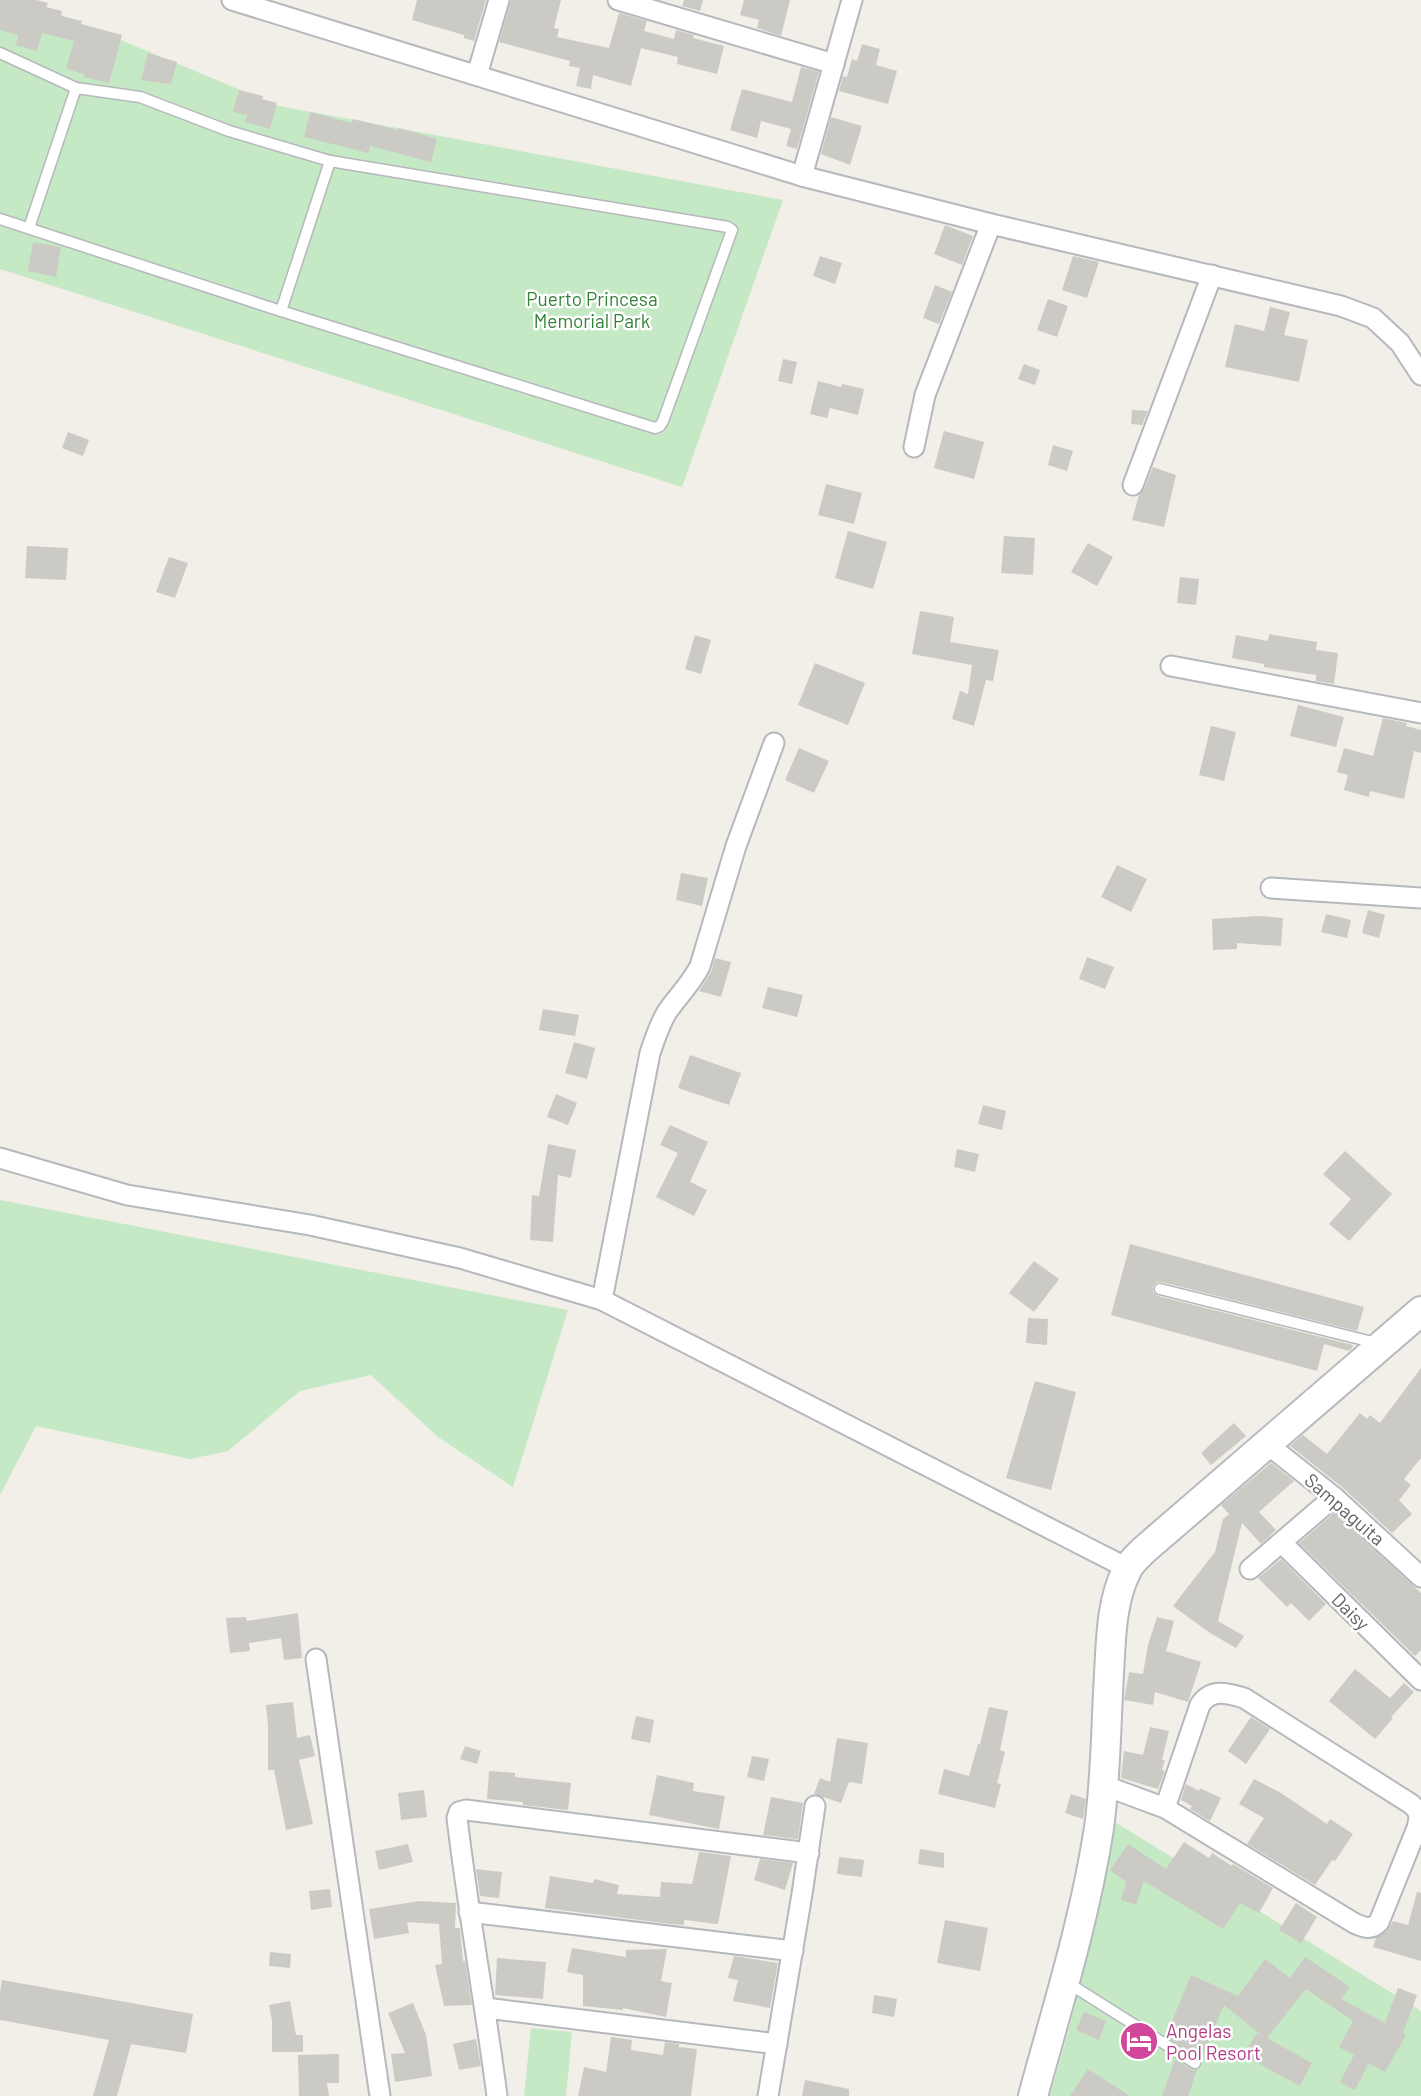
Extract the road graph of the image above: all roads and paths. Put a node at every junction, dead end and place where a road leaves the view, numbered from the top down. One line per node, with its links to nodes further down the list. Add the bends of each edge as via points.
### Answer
1 (232, 0): 7 (street)
2 (499, 0): 7 (street)
3 (618, 0): 6 (street)
4 (852, 0): 6 (street)
5 (0, 53): 8 (lane)
6 (834, 64): 10 (street)
7 (477, 75): 10 (street)
8 (76, 88): 9 (lane, via 140,97 229,131); 13 (lane)
9 (330, 161): 15 (lane); 15 (lane, via 728,227 732,233 663,421 655,428)
10 (802, 176): 12 (street)
11 (0, 219): 13 (lane)
12 (991, 225): 14 (street); 17 (street, via 925,395)
13 (29, 228): 15 (lane)
14 (1212, 275): 16 (street, via 1373,318 1400,343); 18 (street)
15 (281, 311)
16 (1421, 375)
17 (914, 447)
18 (1133, 485)
19 (1171, 666): 20 (street)
20 (1421, 713)
21 (774, 743): 26 (street, via 736,846 700,966 658,1028 650,1053)
22 (1271, 888): 23 (street)
23 (1421, 898)
24 (0, 1158): 26 (street, via 127,1195 310,1225 460,1258)
25 (1160, 1289): 28 (lane)
26 (602, 1300): 32 (street)
27 (1421, 1311): 28 (street)
28 (1383, 1345): 29 (street)
29 (1267, 1444): 30 (street, Sampaguita); 32 (street)
30 (1334, 1497): 31 (street); 34 (street, Sampaguita)
31 (1282, 1543): 33 (street); 36 (street, Daisy)
32 (1127, 1568): 37 (street, via 1117,1596 1111,1641)
33 (1250, 1569)
34 (1421, 1577)
35 (316, 1659): 47 (street)
36 (1421, 1680)
37 (1103, 1785): 39 (street); 43 (street, via 1099,1828)
38 (815, 1806): 40 (street)
39 (1165, 1808): 39 (street, via 1354,1923 1370,1928 1379,1922 1420,1814 1244,1698 1220,1693 1210,1694 1200,1705)
40 (808, 1853): 41 (street, via 462,1811 457,1818); 42 (street)
41 (468, 1912): 42 (street); 44 (street)
42 (793, 1951): 45 (street)
43 (1065, 1981): 46 (lane); 50 (street)
44 (486, 2008): 45 (street); 48 (street)
45 (777, 2043): 49 (street)
46 (1195, 2063)
47 (380, 2096)
48 (497, 2096)
49 (768, 2096)
50 (1033, 2096)

